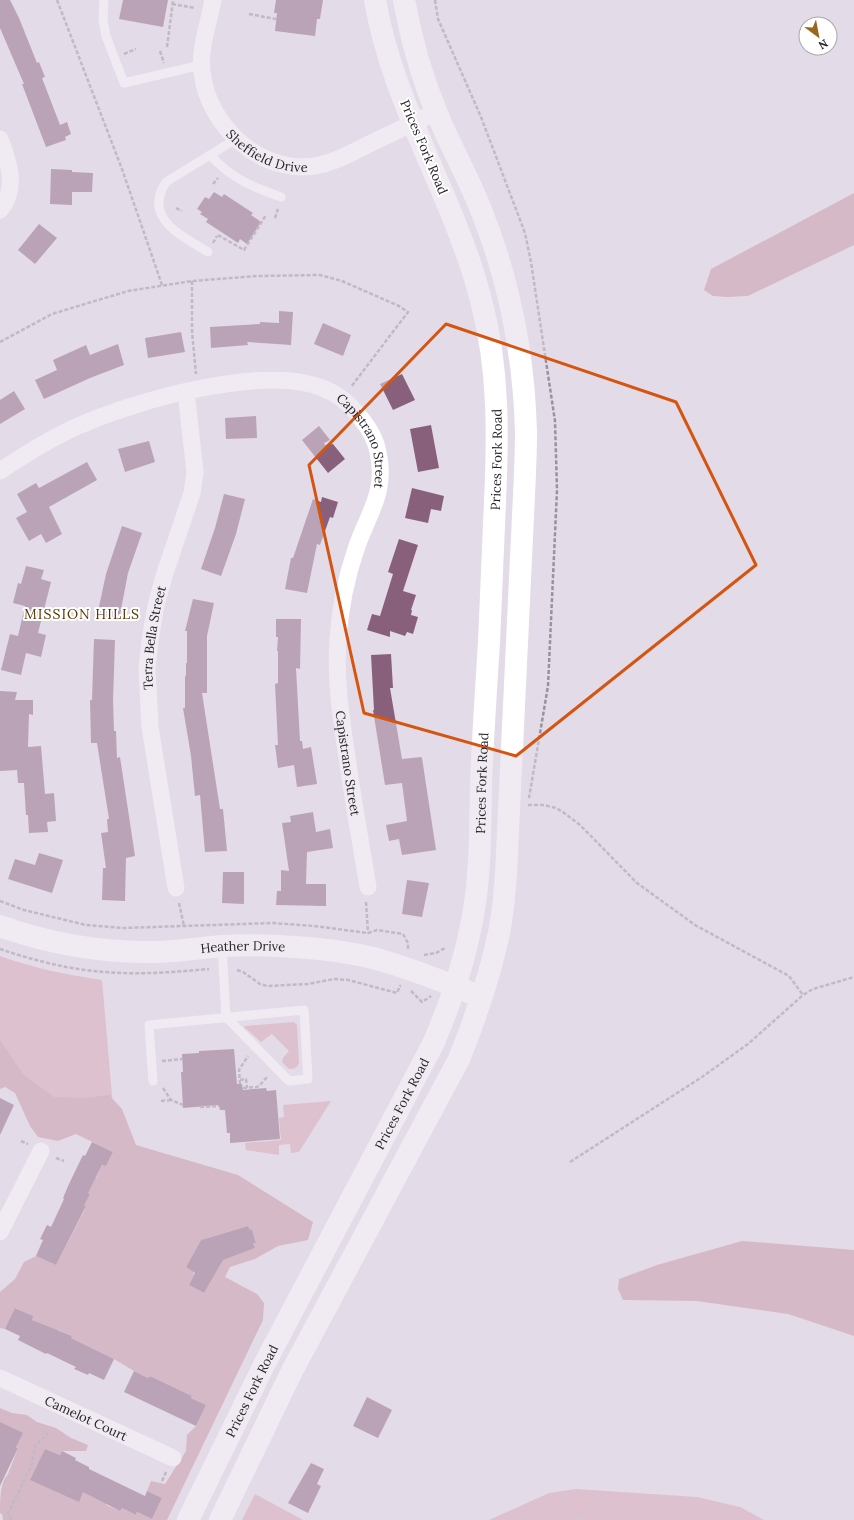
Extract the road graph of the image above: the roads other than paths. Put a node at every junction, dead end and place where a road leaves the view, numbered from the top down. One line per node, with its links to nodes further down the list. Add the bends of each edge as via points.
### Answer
1 (104, 0): 5 (lane, via 103,20 106,36 124,82)
2 (214, 0): 5 (street, Sheffield Drive)
3 (375, 0): 7 (main road, Prices Fork Road, via 389,62)
4 (404, 0): 6 (main road, Prices Fork Road, via 416,54)
5 (201, 65): 9 (street, Sheffield Drive, via 205,90 213,110)
6 (436, 112): 7 (street, Sheffield Drive); 21 (main road, Prices Fork Road, via 483,214 497,254 515,324 526,434 503,906 500,929)
7 (412, 123): 9 (street, Sheffield Drive, via 337,159 304,166 264,158); 20 (main road, Prices Fork Road, via 450,209 474,275 489,334 497,420 478,883 465,955)
8 (0, 139): 12 (street, via 11,175 9,194)
9 (236, 139): 10 (lane)
10 (210, 155): 11 (lane, via 233,176 252,187); 13 (lane, via 166,182 160,198 160,210 167,224)
11 (281, 197)
12 (0, 210)
13 (208, 252)
14 (186, 392): 15 (street, Capistrano Street, via 120,409 78,426); 16 (street, Capistrano Street, via 254,381 279,380 310,384 342,398 355,410 374,439 378,452 379,491 346,582 336,668 341,721); 17 (street, Terra Bella Street, via 195,472 192,493 156,605 147,669 150,727)
15 (0, 471)
16 (368, 887)
17 (176, 888)
18 (0, 926): 19 (main road, Heather Drive, via 69,945 111,951 160,952)
19 (222, 946): 20 (main road, Heather Drive, via 295,947 350,954 388,962); 22 (lane)
20 (455, 987): 21 (main road, Heather Drive); 28 (main road, Prices Fork Road, via 433,1044 265,1363)
21 (481, 997): 29 (main road, Prices Fork Road, via 459,1059 292,1371)
22 (226, 1017): 22 (lane, via 289,1081 308,1079 304,1010); 23 (lane, via 148,1025)
23 (157, 1083)
24 (41, 1151): 25 (street)
25 (0, 1232)
26 (0, 1378): 27 (street, Camelot Court)
27 (173, 1458)
28 (188, 1520)
29 (220, 1520)

